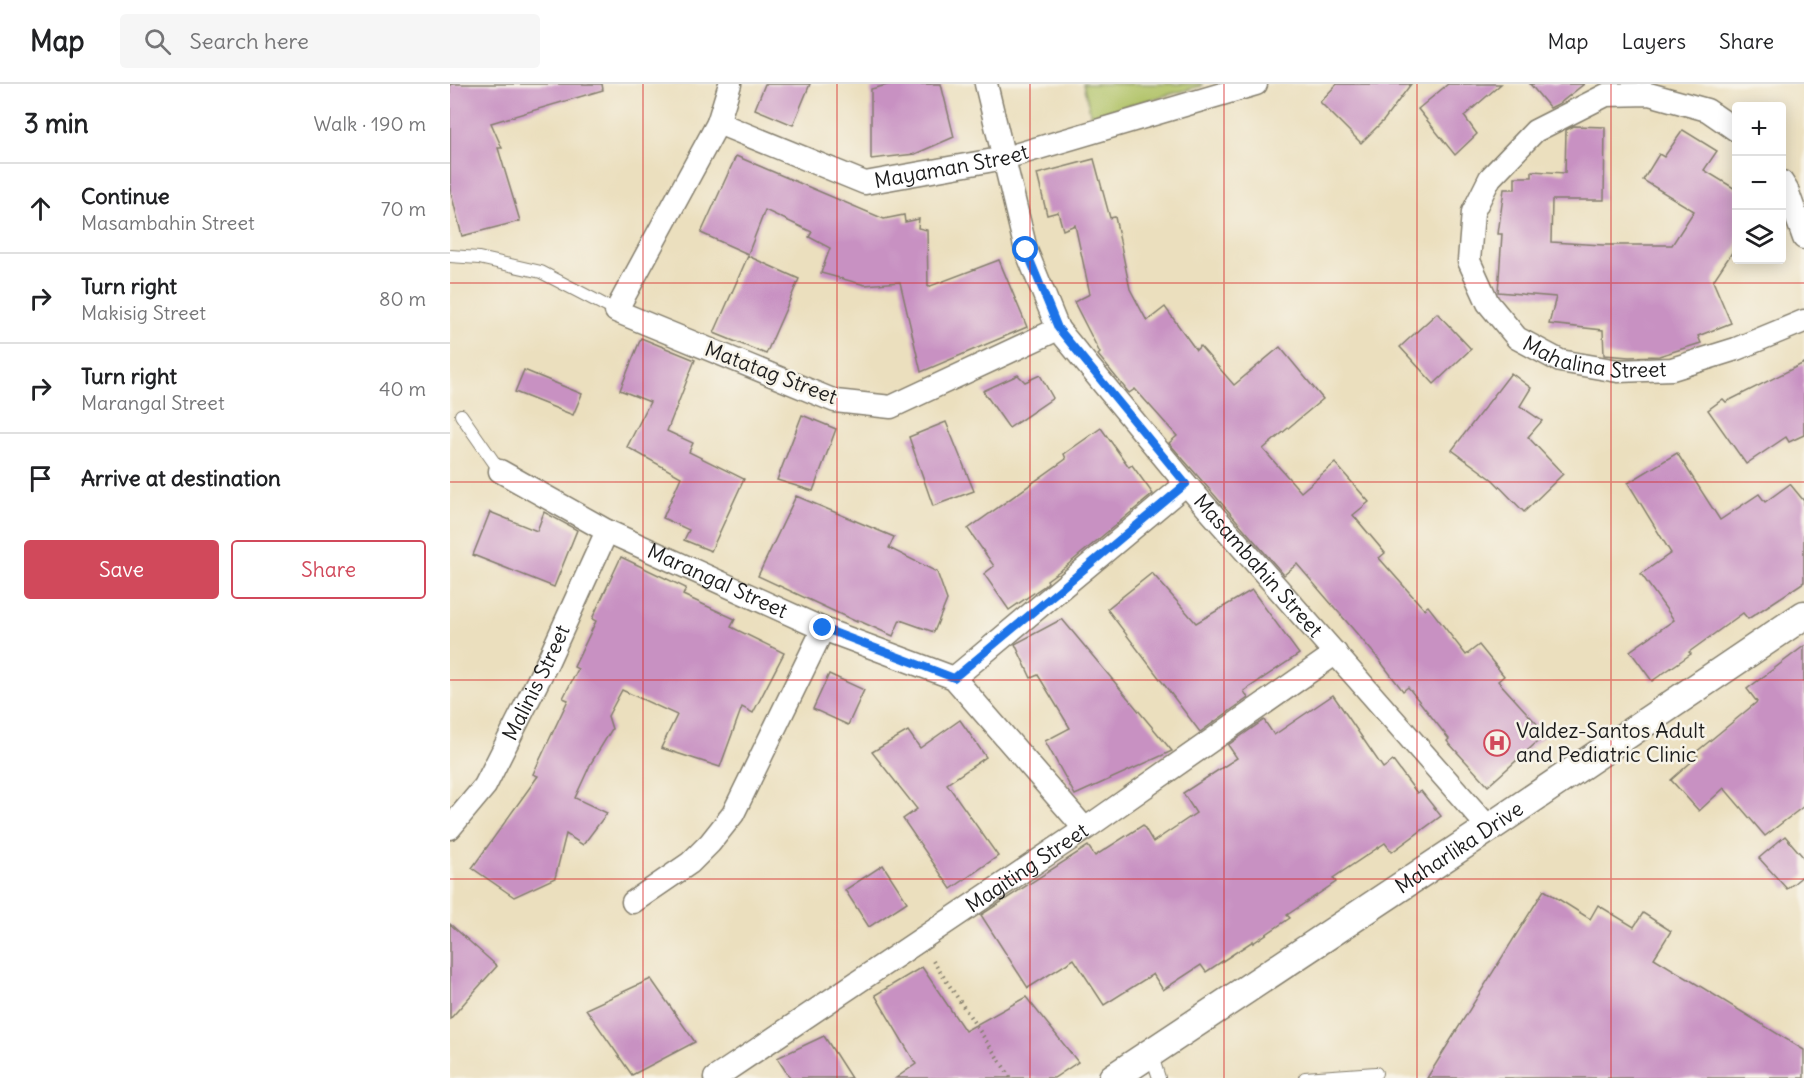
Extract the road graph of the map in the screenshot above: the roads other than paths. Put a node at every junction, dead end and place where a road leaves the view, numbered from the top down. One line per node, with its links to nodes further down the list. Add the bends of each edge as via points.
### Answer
1 (730, 84): 5 (street)
2 (986, 84): 7 (street, Masambahin Street)
3 (1256, 84): 7 (street, Mayaman Street)
4 (1649, 89): 6 (street, Mahalina Street, via 1707,110); 12 (street, Mahalina Street, via 1606,94 1535,131 1490,178 1473,212 1470,261 1488,303 1517,338 1560,361 1618,371 1672,369 1736,349)
5 (718, 123): 7 (street, Mayaman Street, via 865,183); 11 (street)
6 (1732, 127)
7 (1005, 158): 13 (street, Masambahin Street, via 1026,250)
8 (1786, 188): 9 (street)
9 (1804, 238)
10 (450, 256): 11 (lane, via 541,272)
11 (616, 311): 13 (street, Matatag Street, via 835,401 891,407)
12 (1804, 321)
13 (1058, 328): 16 (street, Masambahin Street)
14 (461, 415): 15 (lane, Marangal Street)
15 (500, 471): 17 (street, Marangal Street)
16 (1186, 484): 20 (street, Masambahin Street); 21 (street)
17 (607, 531): 19 (street, Marangal Street); 22 (street, Malinis Street, via 548,661 484,786)
18 (1804, 615): 23 (street, Maharlika Drive)
19 (823, 628): 21 (street, Marangal Street); 25 (street, via 733,814 690,863)
20 (1336, 653): 23 (street, Masambahin Street); 24 (street, Magiting Street)
21 (954, 678): 24 (street, Marangal Street)
22 (450, 828)
23 (1489, 828): 26 (street, Maharlika Drive)
24 (1085, 830): 28 (street, Magiting Street)
25 (633, 902)
26 (1155, 1065): 29 (street, Maharlika Drive)
27 (1376, 1073): 30 (lane)
28 (715, 1078)
29 (1113, 1078)
30 (1305, 1078)

